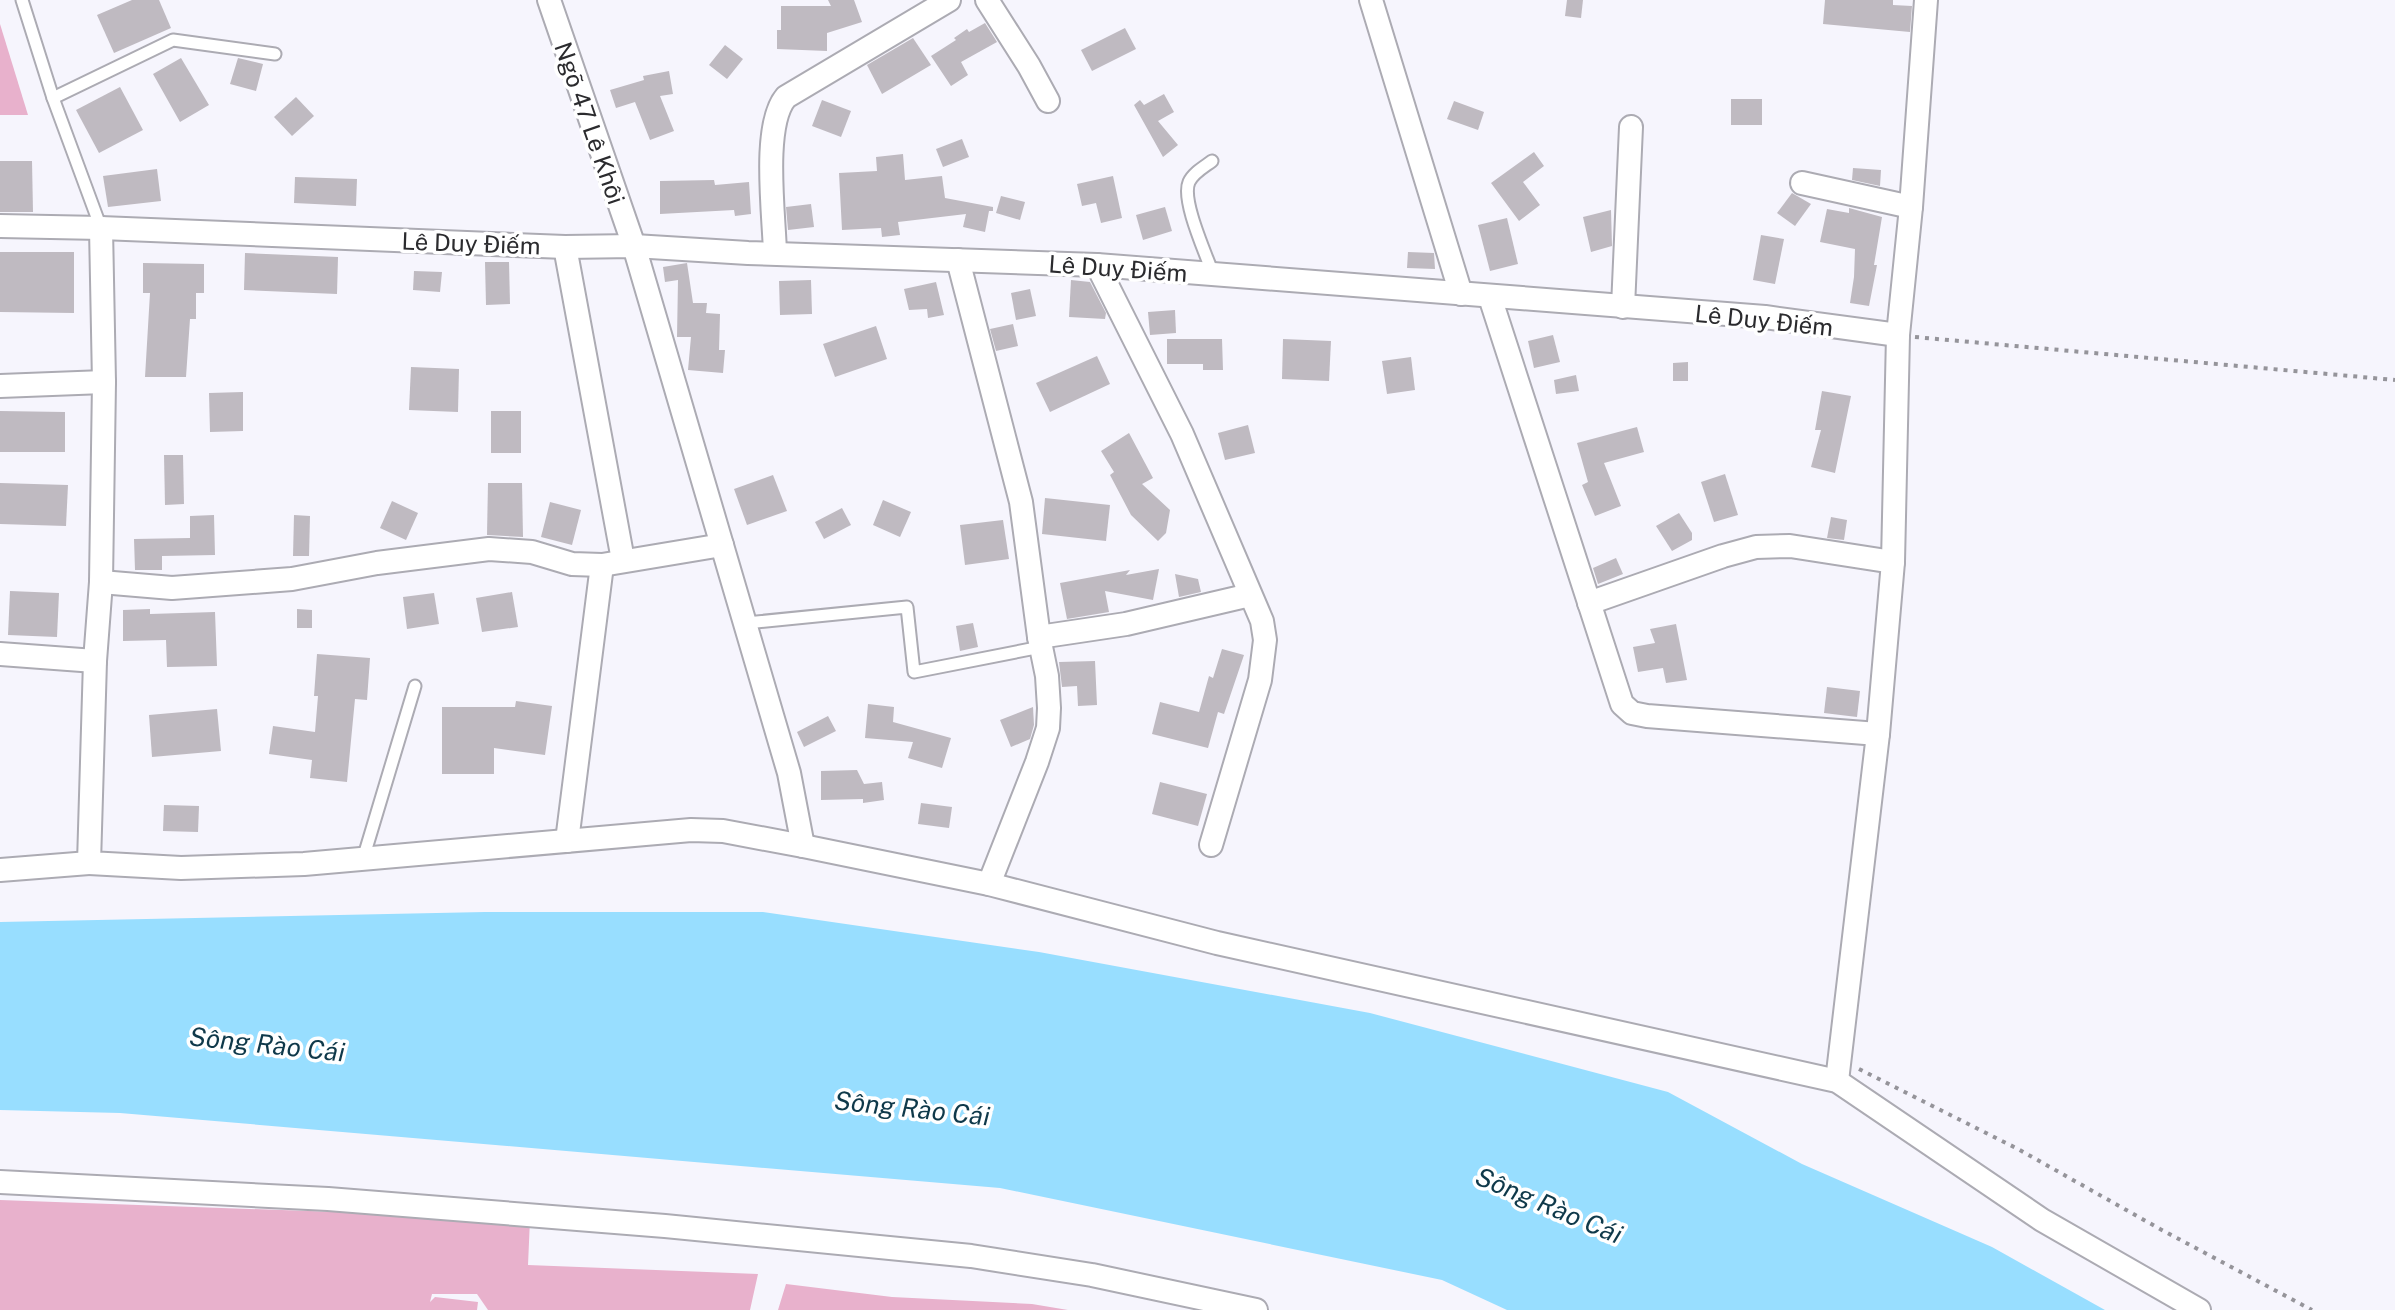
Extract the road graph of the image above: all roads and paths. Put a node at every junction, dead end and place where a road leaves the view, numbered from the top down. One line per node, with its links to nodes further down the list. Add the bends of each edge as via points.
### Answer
1 (22, 0): 8 (lane)
2 (549, 0): 16 (street, Ngõ 47 Lê Khôi)
3 (949, 0): 18 (street, via 779,106 772,158)
4 (987, 0): 9 (street)
5 (1371, 0): 22 (street)
6 (1926, 0): 13 (street)
7 (275, 54): 8 (lane, via 173,40)
8 (53, 98): 15 (lane)
9 (1048, 101)
10 (1631, 127): 24 (street)
11 (1212, 161): 21 (lane, via 1187,186)
12 (1802, 183): 13 (street)
13 (1911, 207): 25 (street)
14 (0, 226): 15 (street, Lê Duy Điếm)
15 (101, 228): 17 (street, Lê Duy Điếm); 27 (street)
16 (634, 246): 17 (street, Lê Duy Điếm); 18 (street, Lê Duy Điếm); 29 (street, Ngõ 47 Lê Khôi)
17 (565, 247): 30 (street)
18 (775, 253): 19 (street, Lê Duy Điếm)
19 (958, 260): 20 (street, Lê Duy Điếm); 36 (street, via 1021,502)
20 (1097, 265): 21 (street, Lê Duy Điếm); 33 (street, via 1182,434)
21 (1213, 274): 22 (street, Lê Duy Điếm)
22 (1461, 294): 23 (street, Lê Duy Điếm)
23 (1490, 297): 24 (street, Lê Duy Điếm); 34 (street)
24 (1623, 307): 25 (street, Lê Duy Điếm, via 1765,317)
25 (1898, 335): 26 (path); 31 (street)
26 (2395, 380)
27 (104, 382): 28 (street); 32 (street)
28 (0, 386)
29 (722, 545): 30 (street); 35 (street, Ngõ 47 Lê Khôi)
30 (613, 562): 32 (street, via 572,564 532,552 489,549 292,579 172,588); 41 (street)
31 (1893, 562): 34 (street, via 1790,546 1756,547); 40 (street)
32 (101, 582): 38 (street)
33 (1250, 595): 36 (street); 42 (street, via 1262,621 1263,662)
34 (1589, 603): 40 (street, via 1622,704 1632,713)
35 (746, 623): 36 (lane, via 907,607 914,672); 43 (street, Ngõ 47 Lê Khôi, via 789,773)
36 (1040, 642): 47 (street, via 1048,728)
37 (0, 654): 38 (street)
38 (95, 661): 45 (street)
39 (415, 686): 44 (lane)
40 (1878, 734): 48 (street)
41 (567, 841): 43 (street, via 691,830); 44 (street)
42 (1211, 845)
43 (803, 846): 47 (street)
44 (363, 859): 45 (street, via 181,868)
45 (89, 863): 46 (street)
46 (0, 870)
47 (989, 884): 48 (street, via 1217,943)
48 (1837, 1081): 51 (street, via 2042,1220); 52 (path, via 1857,1068 2018,1149)
49 (0, 1182): 50 (street, via 328,1199 971,1256)
50 (1256, 1310)
51 (2199, 1310)
52 (2312, 1310)

